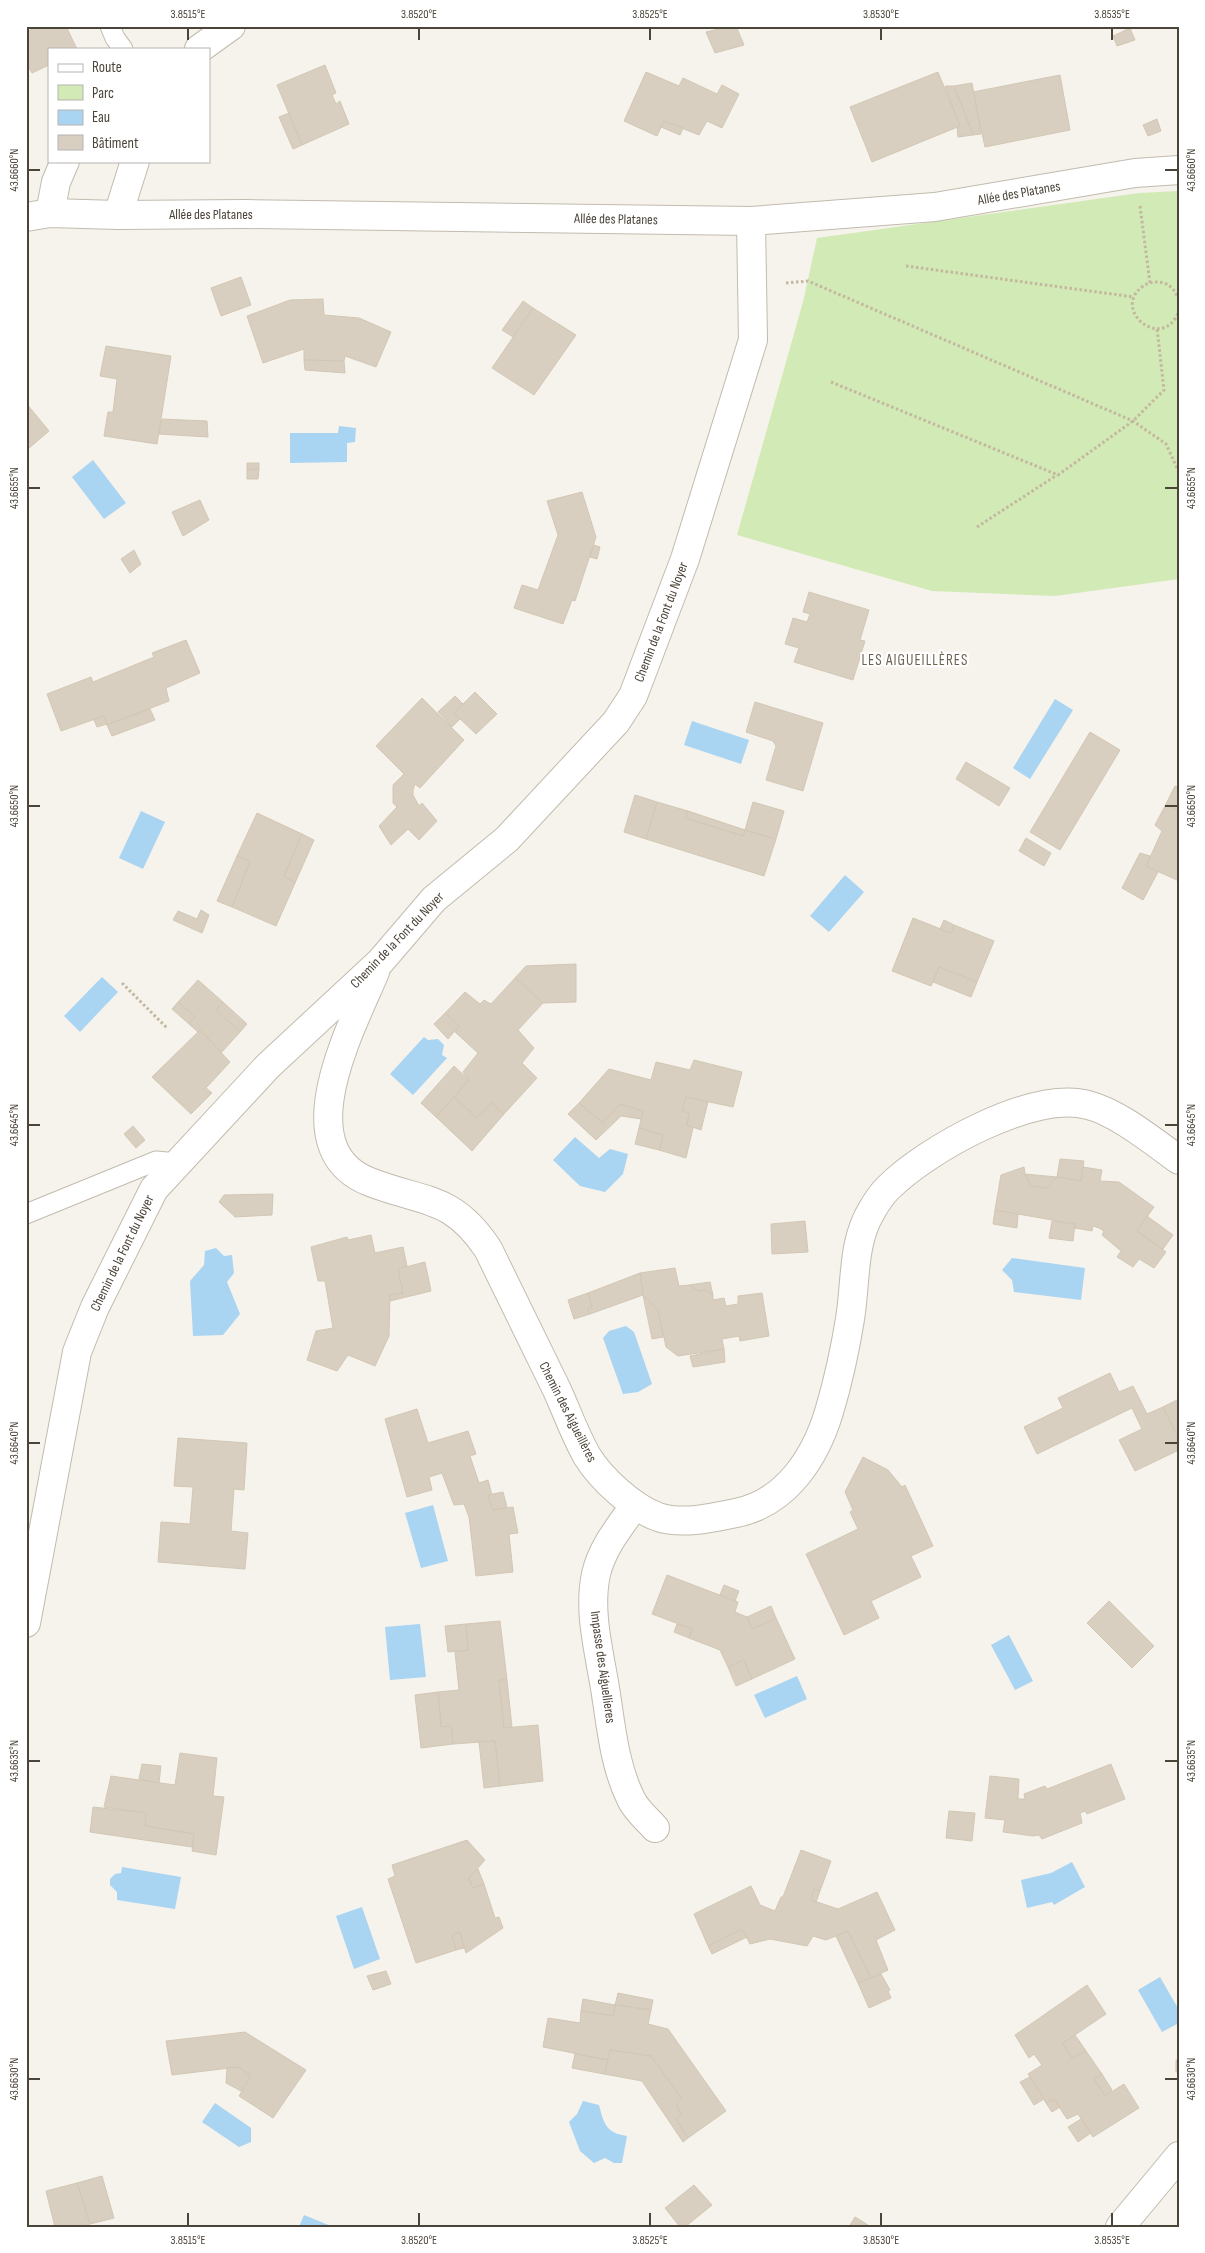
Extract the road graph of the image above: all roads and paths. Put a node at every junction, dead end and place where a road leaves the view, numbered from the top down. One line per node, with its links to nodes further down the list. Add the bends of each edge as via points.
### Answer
1 (110, 26): 3 (lane)
2 (231, 26): 4 (street)
3 (122, 48)
4 (200, 48)
5 (65, 162): 9 (street)
6 (135, 162): 10 (street)
7 (1179, 170): 8 (street, Allée des Platanes)
8 (1135, 173): 11 (street, Allée des Platanes, via 935,207); 13 (path)
9 (38, 215): 10 (street, Allée des Platanes)
10 (118, 215): 11 (street, Allée des Platanes)
11 (751, 221): 14 (street, Chemin de la Font du Noyer)
12 (906, 266): 15 (path)
13 (1150, 282): 15 (path); 16 (path, via 1172,288)
14 (751, 285): 20 (path, via 808,281); 24 (street, Chemin de la Font du Noyer, via 753,340 747,365 685,559 633,696 616,722 507,839 434,899)
15 (1134, 297): 18 (path, via 1137,319)
16 (1179, 300)
17 (1179, 311): 18 (path, via 1171,323)
18 (1157, 328): 20 (path, via 1164,390)
19 (831, 382): 22 (path)
20 (1133, 421): 21 (path, via 1166,444); 22 (path)
21 (1179, 472)
22 (1058, 475): 23 (path)
23 (977, 527)
24 (380, 962): 28 (street, Chemin de la Font du Noyer, via 268,1066); 30 (street, Chemin des Aigueillères, via 346,1041 333,1082 326,1118 333,1152 348,1168 368,1181 445,1205 476,1231 488,1249 588,1457 613,1487)
25 (122, 983): 26 (path)
26 (168, 1029)
27 (1179, 1160): 30 (street, Chemin des Aigueillères, via 1105,1110 1072,1102 1041,1105 990,1123 942,1146 886,1189 870,1212 860,1235 840,1370 828,1414 804,1469 778,1494 750,1510 688,1520 659,1517)
28 (178, 1163): 29 (lane, via 156,1161); 31 (street, Chemin de la Font du Noyer, via 154,1189 95,1307 77,1352)
29 (26, 1214)
30 (635, 1504): 32 (street, Impasse des Aiguellieres, via 611,1539 596,1573 594,1622 619,1771 632,1801)
31 (26, 1623)
32 (655, 1828)
33 (1179, 2156): 34 (street)
34 (1120, 2227)

